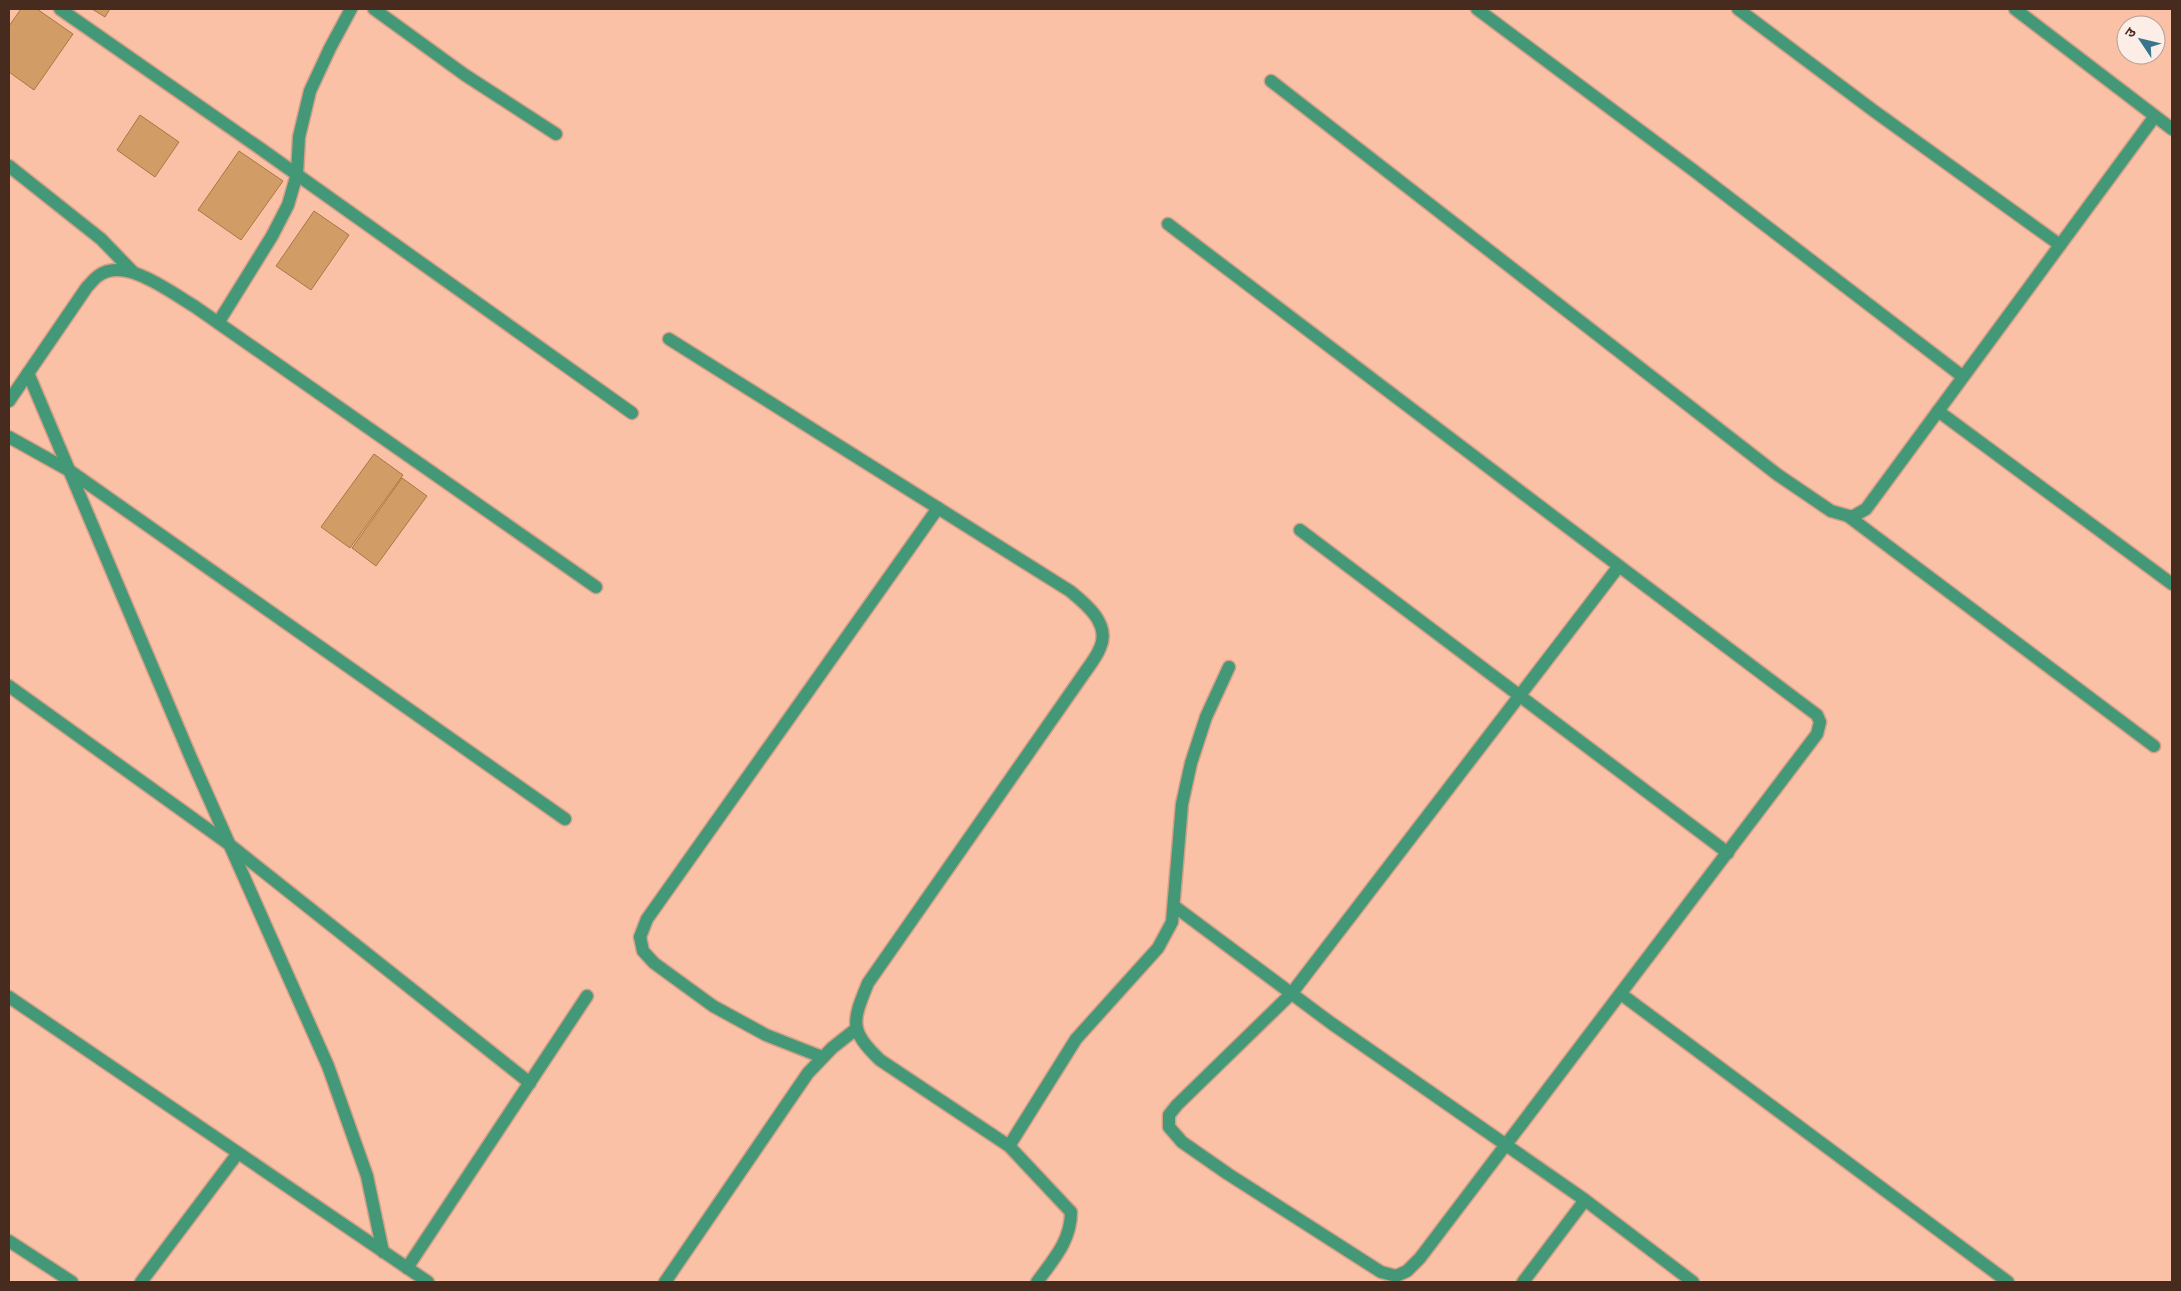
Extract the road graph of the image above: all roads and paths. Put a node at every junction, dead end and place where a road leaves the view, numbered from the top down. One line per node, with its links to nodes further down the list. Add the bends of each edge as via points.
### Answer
1 (60, 9): 12 (street)
2 (351, 9): 12 (street, via 310,91 299,137)
3 (374, 9): 10 (street, via 464,75)
4 (1476, 9): 19 (street)
5 (1738, 9): 14 (street)
6 (2015, 9): 8 (street)
7 (1270, 81): 26 (street, via 1778,475 1831,511)
8 (2155, 116): 9 (street); 14 (street)
9 (2172, 129)
10 (556, 134)
11 (9, 166): 15 (street, via 101,239)
12 (297, 174): 16 (street, via 288,205 272,236); 22 (street)
13 (1168, 224): 28 (street)
14 (2060, 245): 19 (street)
15 (133, 272): 16 (street); 18 (street, via 115,269 98,275)
16 (218, 322): 30 (street)
17 (669, 339): 25 (street)
18 (28, 373): 20 (street); 24 (street)
19 (1962, 376): 21 (street)
20 (9, 401)
21 (1938, 410): 26 (street, via 1866,509); 29 (street)
22 (632, 413)
23 (9, 438): 24 (street)
24 (70, 471): 35 (street); 36 (street)
25 (938, 508): 43 (street, via 1070,591 1092,610 1102,630 1101,647 868,983 858,1008); 44 (street, via 647,919 640,937 643,951 654,963 713,1006 766,1034)
26 (1848, 516): 34 (street)
27 (1300, 530): 33 (street)
28 (1619, 566): 33 (street); 37 (street, via 1817,715 1820,722 1817,734)
29 (2172, 584)
30 (596, 587)
31 (1229, 667): 38 (street, via 1206,717 1191,763 1182,804)
32 (9, 686): 36 (street)
33 (1519, 696): 37 (street); 39 (street)
34 (2154, 746)
35 (565, 819)
36 (230, 846): 45 (street); 51 (street, via 328,1066 367,1176)
37 (1728, 853): 40 (street)
38 (1174, 906): 39 (street); 46 (street, via 1172,922 1158,948 1076,1039)
39 (1291, 994): 47 (street); 47 (street, via 1169,1115 1169,1127 1182,1142 1381,1272 1396,1276 1407,1271 1420,1258)
40 (1621, 994): 47 (street); 60 (street)
41 (587, 996): 45 (street)
42 (9, 997): 48 (street)
43 (856, 1028): 44 (street); 46 (street, via 862,1042 880,1060)
44 (822, 1057): 56 (street)
45 (530, 1083): 52 (street)
46 (1009, 1146): 57 (street, via 1071,1212 1071,1227 1060,1250)
47 (1507, 1146): 49 (street)
48 (238, 1154): 51 (street); 54 (street)
49 (1586, 1200): 58 (street); 59 (street)
50 (9, 1241): 53 (street)
51 (383, 1252): 52 (street)
52 (408, 1268): 55 (street)
53 (72, 1282)
54 (142, 1282)
55 (428, 1282)
56 (665, 1282)
57 (1037, 1282)
58 (1523, 1282)
59 (1692, 1282)
60 (2008, 1282)

